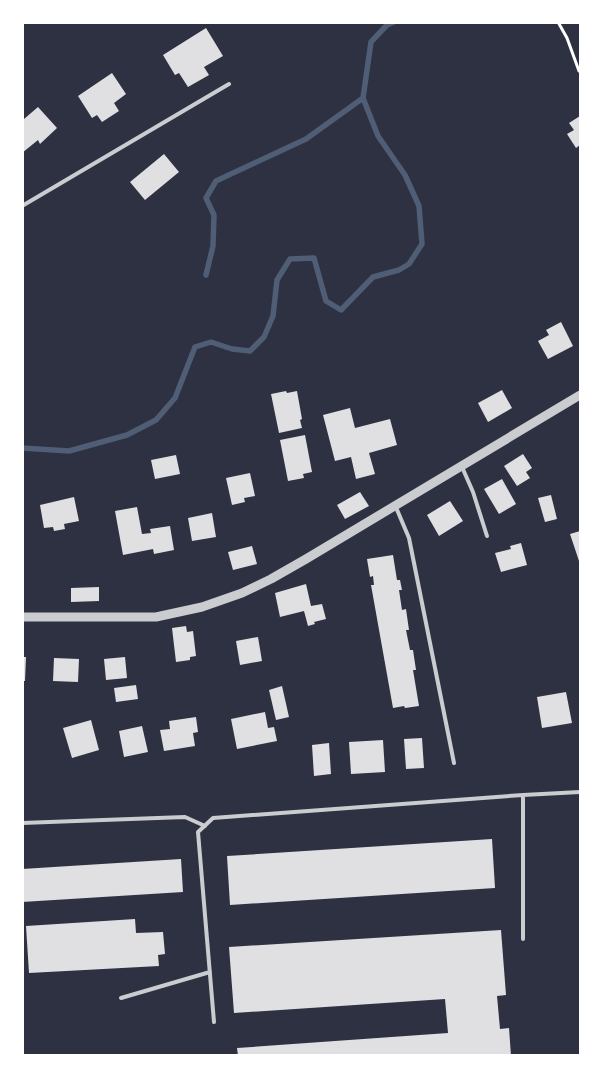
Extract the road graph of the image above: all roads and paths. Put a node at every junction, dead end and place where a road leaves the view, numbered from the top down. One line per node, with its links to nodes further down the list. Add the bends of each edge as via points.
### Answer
1 (558, 22): 2 (path)
2 (578, 71)
3 (229, 84): 4 (lane)
4 (22, 206)
5 (580, 395): 6 (street)
6 (461, 465): 7 (street); 8 (lane)
7 (395, 505): 9 (street, via 271,579 202,607 156,617); 10 (lane, via 409,538)
8 (487, 536)
9 (22, 617)
10 (454, 763)
11 (580, 792): 12 (lane)
12 (522, 795): 14 (lane, via 213,818); 15 (lane)
13 (22, 823): 14 (lane, via 185,817)
14 (205, 826): 16 (lane, via 198,832)
15 (523, 939)
16 (210, 972): 17 (lane); 18 (lane)
17 (121, 998)
18 (214, 1022)

